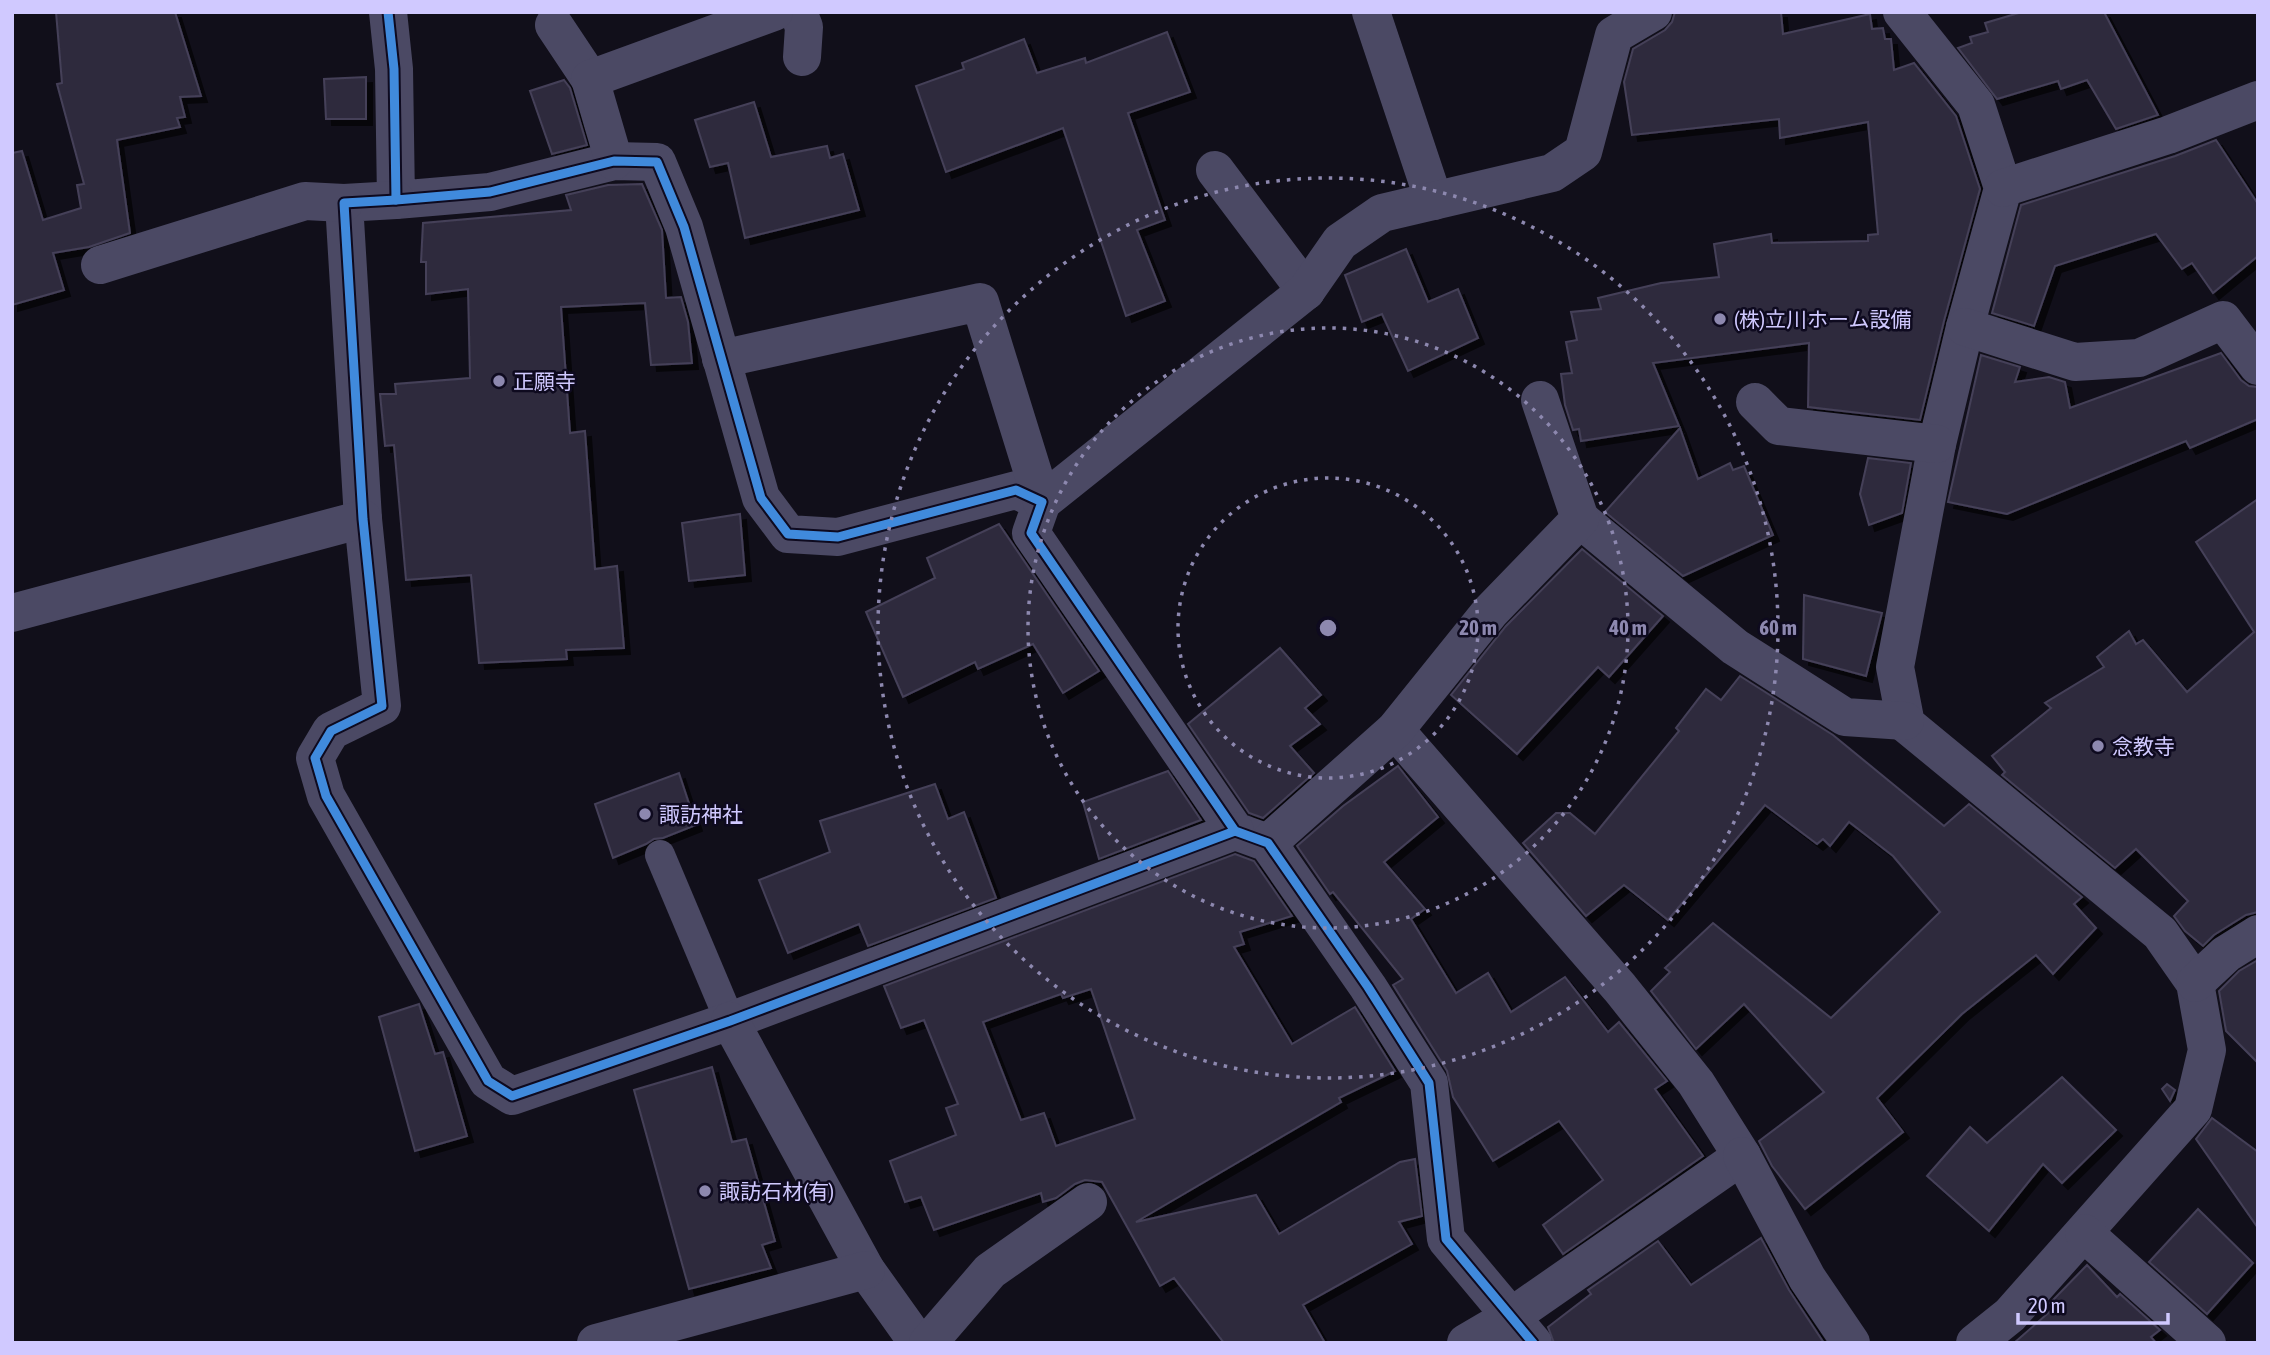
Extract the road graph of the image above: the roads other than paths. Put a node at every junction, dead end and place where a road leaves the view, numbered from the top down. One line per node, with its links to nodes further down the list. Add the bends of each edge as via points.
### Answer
1 (387, 12): 14 (street, via 394,69)
2 (774, 12): 9 (street)
3 (798, 12): 8 (street, via 804,27)
4 (1371, 12): 15 (street)
5 (1653, 12): 15 (street, via 1614,35 1583,152 1552,173)
6 (1902, 12): 13 (street, via 1976,105)
7 (554, 25): 9 (street)
8 (802, 57)
9 (590, 79): 11 (street)
10 (2258, 100): 13 (street, via 2168,135)
11 (614, 161): 14 (street, via 490,192); 20 (street, via 657,162 684,227)
12 (1215, 170): 18 (street)
13 (2003, 188): 19 (street)
14 (396, 200): 16 (street)
15 (1434, 201): 18 (street, via 1382,214 1340,242)
16 (344, 203): 17 (street, via 305,201); 26 (street)
17 (100, 265)
18 (1306, 291): 25 (street)
19 (1965, 327): 21 (street, via 2075,362 2139,358 2223,320); 24 (street)
20 (721, 359): 25 (street, via 761,498 788,534 838,537 1017,490); 25 (street, via 980,302)
21 (2258, 366)
22 (1541, 400): 27 (street)
23 (1755, 402): 24 (street, via 1779,426)
24 (1937, 444): 29 (street, via 1895,667)
25 (1042, 502): 31 (street, via 1031,533)
26 (363, 519): 28 (street); 35 (street, via 382,706 331,731 315,758 326,796 488,1081 512,1097)
27 (1580, 519): 29 (street, via 1735,647 1845,717); 30 (street, via 1490,612)
28 (12, 614)
29 (1905, 721): 34 (street, via 2160,933)
30 (1395, 730): 31 (street); 36 (street, via 1620,988 1696,1083)
31 (1251, 837): 35 (street); 40 (street, via 1368,988 1429,1083 1446,1239)
32 (660, 855): 35 (lane)
33 (2258, 934): 34 (street, via 2226,954)
34 (2195, 983): 38 (street, via 2207,1050 2193,1109)
35 (730, 1021): 39 (street)
36 (1742, 1156): 40 (street); 45 (street, via 1807,1278)
37 (1088, 1202): 43 (street, via 990,1271)
38 (2084, 1233): 46 (street, via 2010,1315); 47 (street)
39 (866, 1270): 41 (street); 42 (street)
40 (1523, 1330): 44 (street)
41 (596, 1343)
42 (918, 1343)
43 (928, 1343)
44 (1466, 1343)
45 (1851, 1343)
46 (1975, 1343)
47 (2207, 1343)

